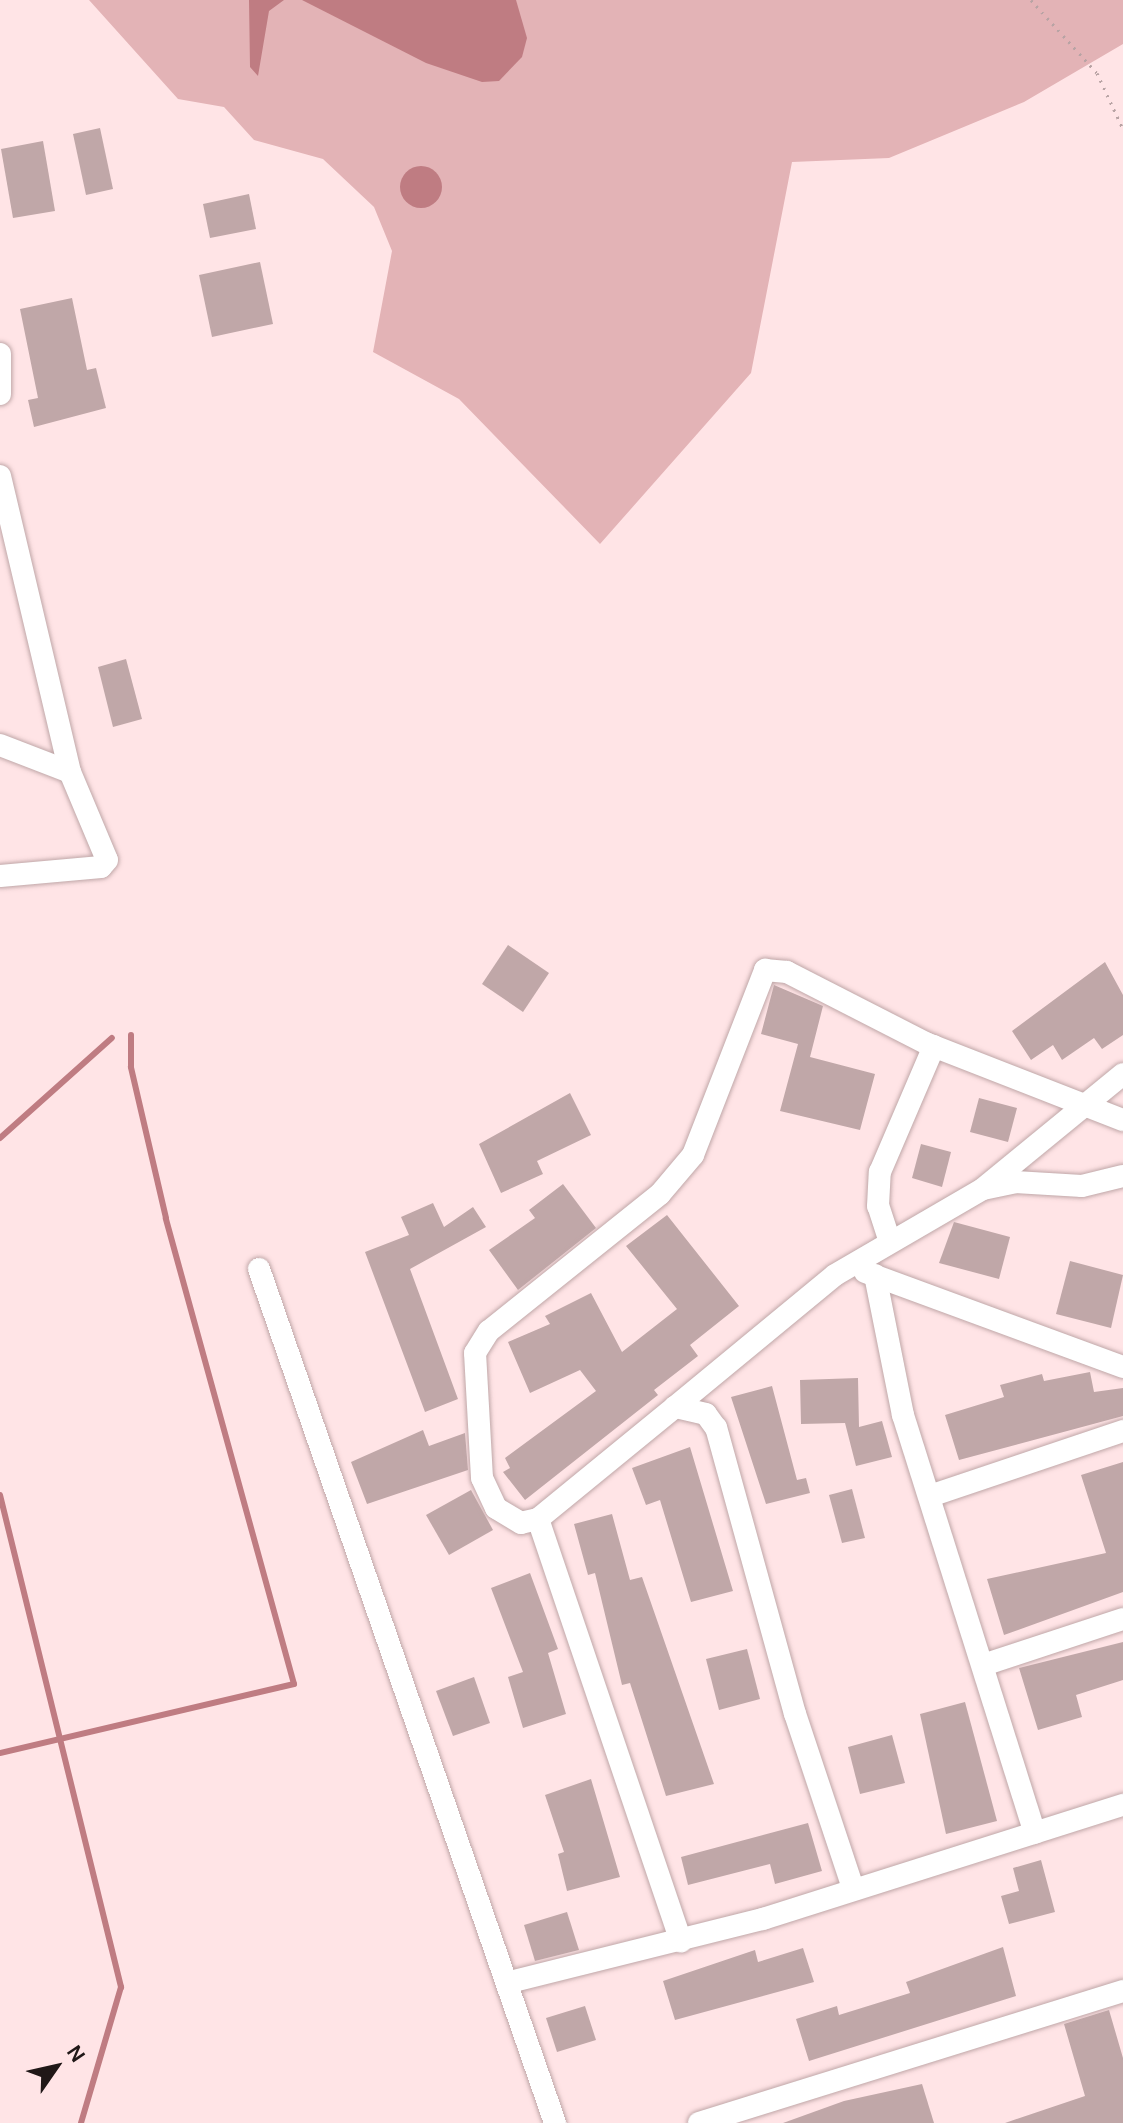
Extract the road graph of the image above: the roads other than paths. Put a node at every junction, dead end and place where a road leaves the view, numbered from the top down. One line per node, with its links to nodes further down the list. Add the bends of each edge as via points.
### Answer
1 (0, 354): 2 (street)
2 (0, 394)
3 (0, 476): 5 (street)
4 (0, 745): 5 (street)
5 (70, 772): 6 (street, via 94,820 105,864)
6 (0, 876)
7 (934, 1046): 9 (street); 13 (street, via 880,1172 878,1206); 21 (street, via 787,972 757,976 693,1155 660,1194 489,1331 475,1353 482,1478 505,1518)
8 (1123, 1074): 9 (street)
9 (1087, 1102): 10 (street); 12 (street)
10 (1123, 1120)
11 (1123, 1176): 12 (street, via 1082,1186)
12 (983, 1189): 13 (street)
13 (890, 1242): 14 (street)
14 (850, 1266): 16 (street); 18 (street)
15 (259, 1269): 28 (street)
16 (875, 1275): 17 (street); 20 (street, via 889,1361)
17 (1123, 1367)
18 (675, 1407): 21 (street); 26 (street, via 706,1414 726,1447 753,1570)
19 (1123, 1431): 20 (street)
20 (930, 1496): 23 (street)
21 (538, 1519): 27 (street)
22 (1123, 1619): 23 (street)
23 (983, 1665): 25 (street)
24 (1123, 1805): 25 (street)
25 (1035, 1833): 26 (street)
26 (853, 1888): 27 (street)
27 (681, 1941): 28 (street)
28 (510, 1982): 30 (street)
29 (1123, 1991): 31 (street)
30 (555, 2123)
31 (699, 2123)

